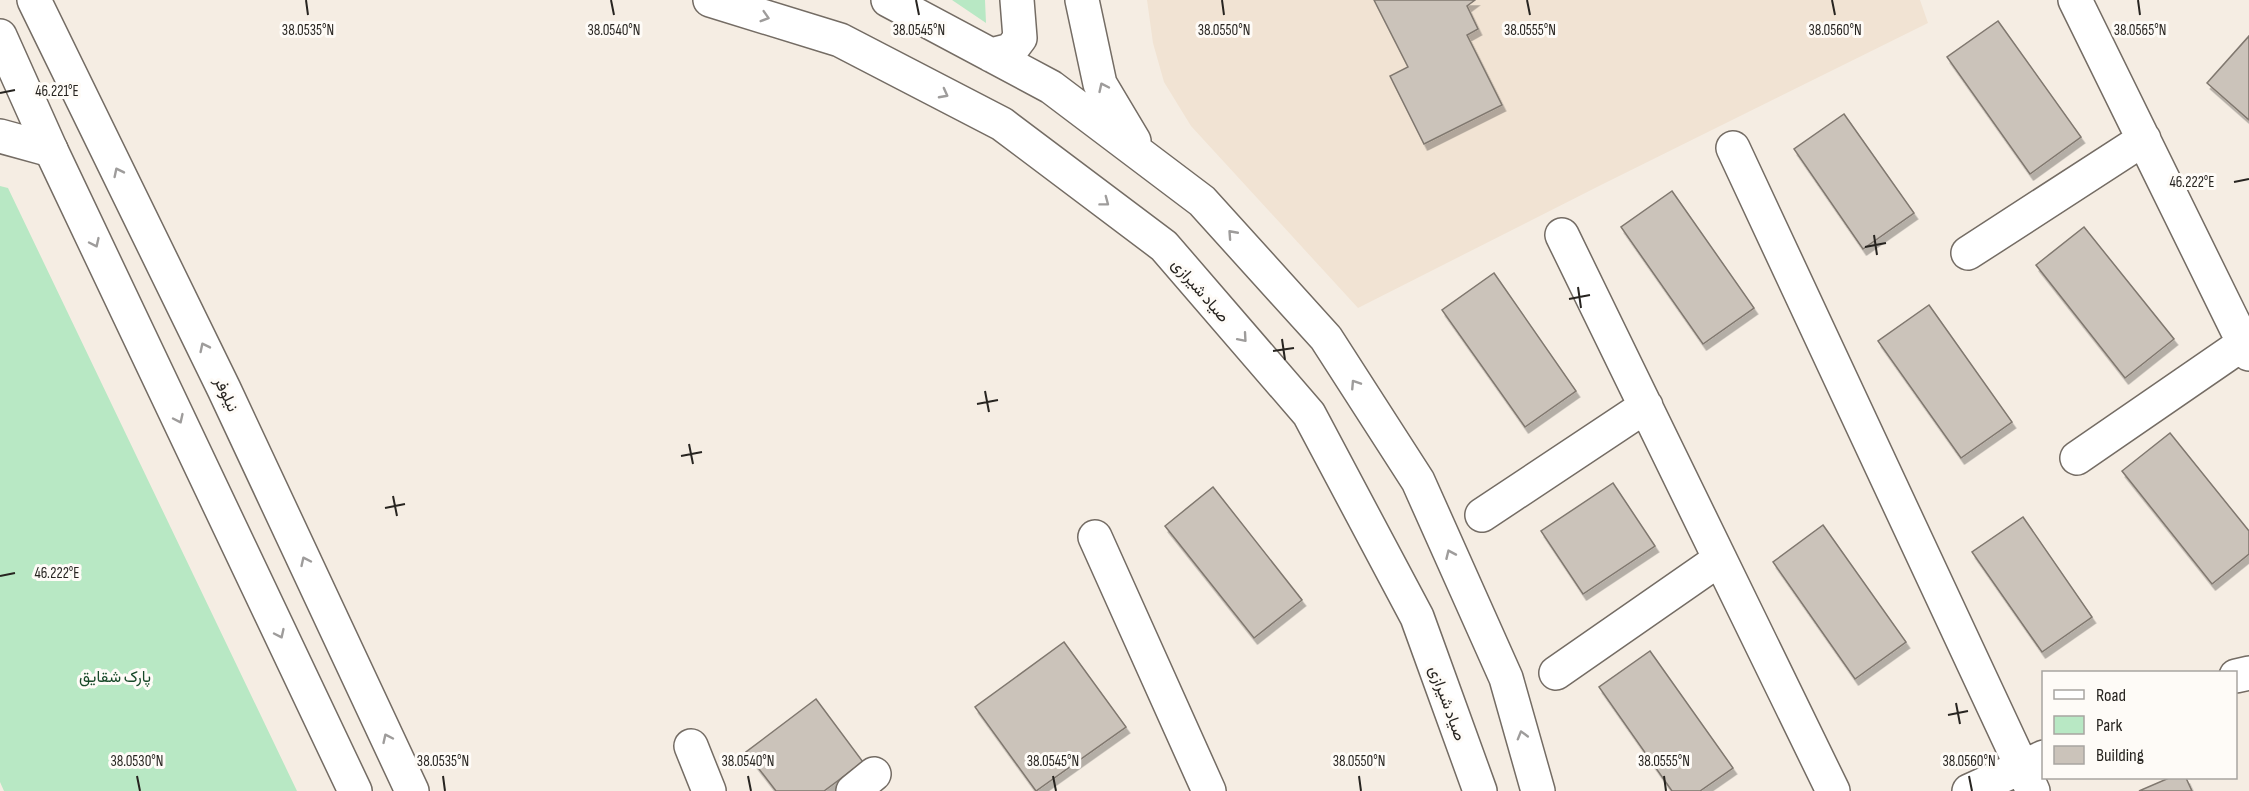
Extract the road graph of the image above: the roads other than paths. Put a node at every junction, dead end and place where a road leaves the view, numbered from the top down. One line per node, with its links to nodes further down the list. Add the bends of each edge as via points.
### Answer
1 (710, 0): 29 (street, صیاد شیرازی, one-way to 29, via 840,40 1002,124 1164,246 1309,414 1417,617)
2 (888, 0): 8 (street)
3 (1017, 0): 8 (street, via 1020,38 1011,50)
4 (1082, 0): 13 (street, one-way to 4, via 1100,84)
5 (2075, 0): 10 (street)
6 (36, 3): 7 (street); 26 (street, نیلوفر, one-way to 6, via 224,388)
7 (0, 37): 12 (street)
8 (991, 55): 13 (street, via 1051,87)
9 (0, 136): 12 (street)
10 (2144, 139): 15 (street); 16 (street)
11 (1732, 148): 24 (street)
12 (51, 150): 25 (street, one-way to 25)
13 (1143, 156): 30 (street, one-way to 13, via 1506,678 1418,481 1326,338 1202,201)
14 (1562, 235): 17 (street)
15 (1968, 253)
16 (2246, 349): 18 (street)
17 (1646, 406): 19 (street); 21 (street)
18 (2077, 458)
19 (1482, 515)
20 (1095, 537): 28 (street)
21 (1720, 559): 22 (street); 31 (street)
22 (1556, 673)
23 (691, 746): 27 (street)
24 (2033, 772): 32 (street)
25 (355, 791)
26 (412, 791)
27 (709, 791)
28 (1209, 791)
29 (1480, 791)
30 (1539, 791)
31 (1833, 791)
32 (1970, 791)

